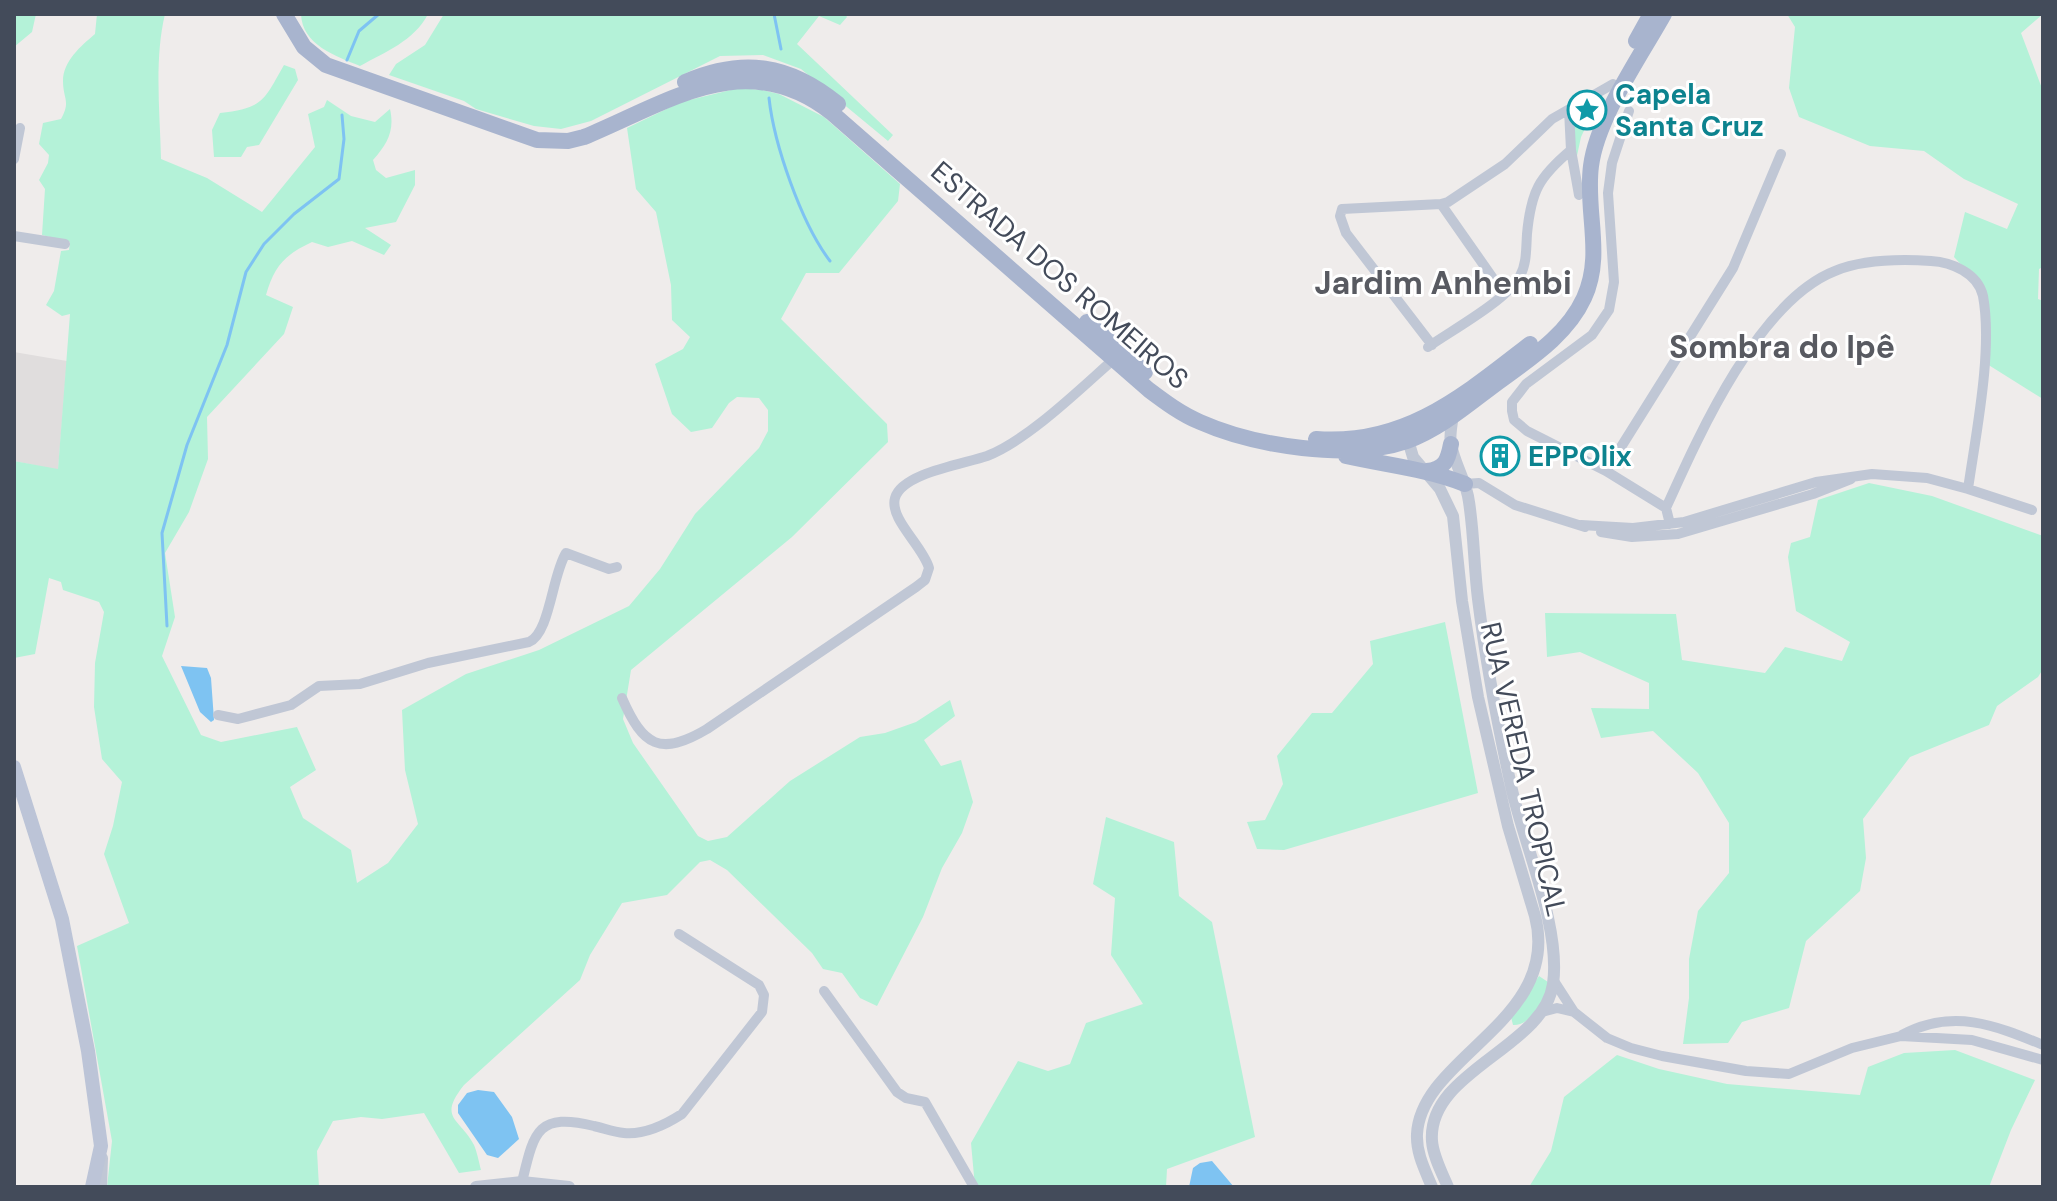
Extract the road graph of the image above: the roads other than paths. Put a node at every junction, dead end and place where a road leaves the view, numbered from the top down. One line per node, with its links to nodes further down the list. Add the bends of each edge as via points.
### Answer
1 (284, 14): 7 (main road, ESTRADA DOS ROMEIROS, via 304,47 326,65 523,136 568,141)
2 (1651, 14): 4 (main road, ESTRADA DOS ROMEIROS)
3 (1664, 14): 18 (main road, ESTRADA DOS ROMEIROS, via 1596,142 1589,181 1594,262 1579,307 1546,345)
4 (1613, 84): 5 (street); 12 (main road, ESTRADA DOS ROMEIROS, via 1586,139)
5 (1569, 110): 9 (street); 13 (street, via 1544,125 1505,164)
6 (1629, 111): 23 (street, via 1608,193 1614,282 1609,310 1592,335 1526,384 1512,402 1514,420 1527,431)
7 (610, 125): 17 (main road, ESTRADA DOS ROMEIROS, via 721,82 765,82 795,90 832,113); 18 (main road, ESTRADA DOS ROMEIROS, via 705,74 747,67 786,73 838,104 1156,382 1195,407 1249,426 1332,440 1390,432)
8 (20, 128): 11 (street)
9 (1571, 150): 12 (street); 16 (street, via 1540,181 1523,271)
10 (1781, 154): 23 (street, via 1733,268)
11 (14, 159)
12 (1579, 195): 18 (main road, ESTRADA DOS ROMEIROS, via 1583,261 1570,302 1539,337)
13 (1441, 204): 16 (street); 16 (street, via 1340,211 1346,233 1429,347)
14 (14, 236): 15 (street)
15 (65, 244)
16 (1504, 294)
17 (1114, 359): 21 (main road, ESTRADA DOS ROMEIROS, via 1158,397 1200,422); 32 (street, via 1005,446 917,478 898,491 896,514 929,568 916,587 681,743 653,742)
18 (1448, 411): 19 (main road, ESTRADA DOS ROMEIROS, via 1435,427); 20 (street)
19 (1408, 440): 21 (main road, ESTRADA DOS ROMEIROS, via 1370,449); 22 (street, RUA VEREDA TROPICAL)
20 (1451, 444): 22 (main road, via 1444,465); 24 (street, RUA VEREDA TROPICAL)
21 (1321, 450): 22 (main road)
22 (1425, 471): 24 (main road); 36 (street, RUA VEREDA TROPICAL, via 1453,516 1481,709 1537,927)
23 (1606, 471): 26 (street)
24 (1465, 484): 30 (street, via 1479,483 1515,505); 37 (street, RUA VEREDA TROPICAL, via 1498,718 1553,938)
25 (1968, 489): 26 (street, via 1984,369 1982,293 1971,277 1946,262 1888,261 1845,267 1821,277 1761,334 1699,433); 27 (street); 28 (street, via 1907,475 1857,476 1813,494)
26 (1666, 508): 29 (street)
27 (2032, 510)
28 (1707, 521): 29 (street); 30 (street, via 1678,534 1632,537)
29 (1670, 524): 30 (street)
30 (1581, 525)
31 (617, 567): 33 (street, via 609,569 566,553 539,635 529,642 360,684 319,686 291,705 238,719)
32 (622, 698)
33 (218, 715)
34 (14, 767): 46 (main road, via 66,938)
35 (679, 934): 47 (street, via 759,985 762,1012 682,1114 635,1133 554,1121 533,1141)
36 (1533, 968): 37 (street); 41 (street, RUA VEREDA TROPICAL)
37 (1554, 981): 39 (street, RUA VEREDA TROPICAL); 40 (street)
38 (824, 991): 52 (street, via 897,1092 925,1102)
39 (1542, 1012): 40 (street); 42 (street, RUA VEREDA TROPICAL)
40 (1574, 1012): 43 (street, via 1593,1029 1631,1048 1774,1075 1804,1070 1852,1048)
41 (1504, 1020): 42 (street); 53 (street, RUA VEREDA TROPICAL, via 1424,1106 1417,1141)
42 (1517, 1036): 54 (street, RUA VEREDA TROPICAL, via 1472,1073 1437,1112 1432,1147)
43 (1901, 1036): 44 (street, via 1929,1024 1972,1022 1995,1025); 45 (street, via 1972,1040)
44 (2043, 1045)
45 (2043, 1060)
46 (101, 1146): 48 (main road); 49 (street)
47 (522, 1182): 50 (street); 51 (street)
48 (92, 1187)
49 (101, 1187)
50 (476, 1187)
51 (569, 1187)
52 (974, 1187)
53 (1428, 1187)
54 (1448, 1187)

